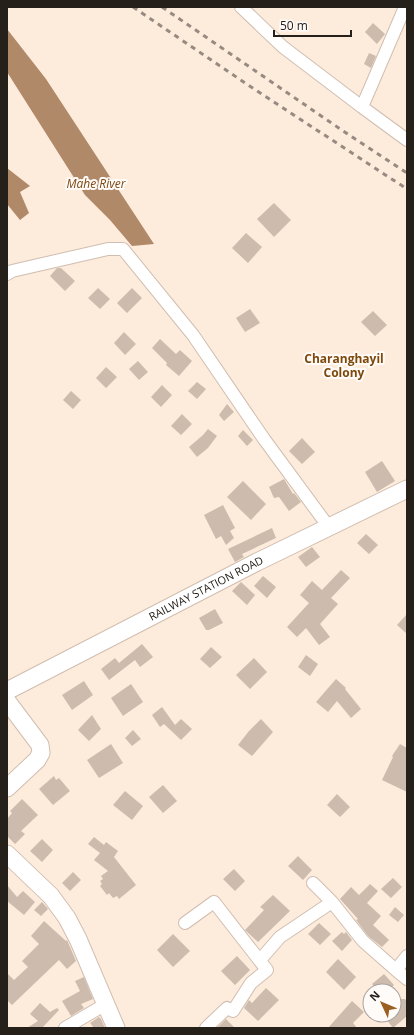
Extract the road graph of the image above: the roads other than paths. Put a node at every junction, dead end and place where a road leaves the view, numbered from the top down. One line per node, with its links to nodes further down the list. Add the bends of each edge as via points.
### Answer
1 (241, 7): 3 (street, via 283,47)
2 (405, 7): 3 (street)
3 (362, 107): 4 (street)
4 (407, 140)
5 (7, 274): 7 (street, via 108,249 123,249 193,334 264,439)
6 (407, 489): 7 (street, RAILWAY STATION ROAD)
7 (328, 526): 8 (street, RAILWAY STATION ROAD)
8 (7, 691)
9 (7, 701): 10 (street, via 40,745 41,753 37,760)
10 (7, 788)
11 (7, 854): 19 (street, via 51,896 68,918)
12 (313, 883): 13 (street)
13 (332, 902): 16 (street, via 280,937); 17 (street, via 363,941)
14 (185, 923): 16 (street, via 214,902)
15 (407, 956): 17 (street)
16 (260, 960): 22 (street, via 267,970 251,983 233,1011 227,1008)
17 (396, 970): 18 (street)
18 (407, 979)
19 (106, 1004): 20 (street); 21 (street)
20 (65, 1028)
21 (116, 1028)
22 (206, 1028)

